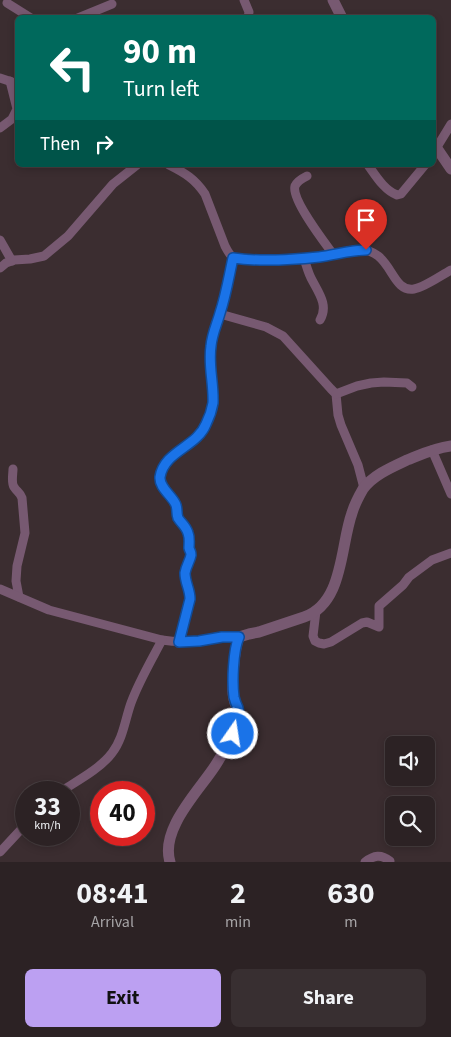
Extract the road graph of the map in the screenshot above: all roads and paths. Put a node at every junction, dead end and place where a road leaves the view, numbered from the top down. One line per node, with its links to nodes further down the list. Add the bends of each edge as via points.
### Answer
1 (244, 0): 7 (street)
2 (333, 0): 8 (street)
3 (7, 3): 5 (street)
4 (112, 4): 6 (street)
5 (26, 15)
6 (85, 15)
7 (248, 15)
8 (340, 15)
9 (0, 78): 10 (street)
10 (14, 83)
11 (15, 118): 13 (street)
12 (451, 124): 14 (street)
13 (0, 128)
14 (436, 148): 19 (street)
15 (134, 167): 25 (street, via 113,184 68,236 50,251 38,258)
16 (173, 167): 23 (street, via 194,180 206,194 225,246)
17 (369, 167): 18 (street, via 381,183 397,195)
18 (422, 167)
19 (451, 168)
20 (307, 176): 22 (street, via 295,186 295,192 301,208)
21 (0, 240): 25 (street)
22 (332, 254): 24 (street); 27 (street, via 356,250 373,252 406,289 414,289)
23 (233, 258): 24 (street); 28 (street)
24 (304, 258): 29 (street, via 323,302)
25 (12, 261): 26 (street)
26 (0, 268)
27 (451, 270)
28 (220, 314): 31 (street, via 266,327 283,336); 43 (street, via 210,348 213,403 206,424 197,438 168,461 160,480 176,503 178,519 185,525 190,538 191,554 185,574 190,599)
29 (320, 320)
30 (412, 387): 31 (street, via 407,383 371,383)
31 (336, 394): 35 (street, via 338,415)
32 (451, 446): 33 (street)
33 (432, 450): 35 (street, via 382,472); 36 (street)
34 (13, 469): 39 (street, via 13,485 21,496 25,533 17,566)
35 (364, 488): 40 (street, via 352,512 331,591)
36 (451, 494)
37 (451, 553): 40 (street, via 432,560 379,606 379,627 362,623 331,642 319,643 313,636)
38 (0, 589): 39 (street)
39 (19, 597): 42 (street, via 49,610)
40 (316, 611): 41 (street)
41 (239, 637): 43 (street); 48 (street, via 236,643 234,699 240,722 214,767 178,818 170,835)
42 (162, 640): 43 (street); 44 (street, via 138,686 122,736 113,752)
43 (179, 642)
44 (76, 781)
45 (15, 836): 46 (street)
46 (0, 852)
47 (390, 861): 49 (street, via 386,857 374,856)
48 (170, 862)
49 (365, 862)

